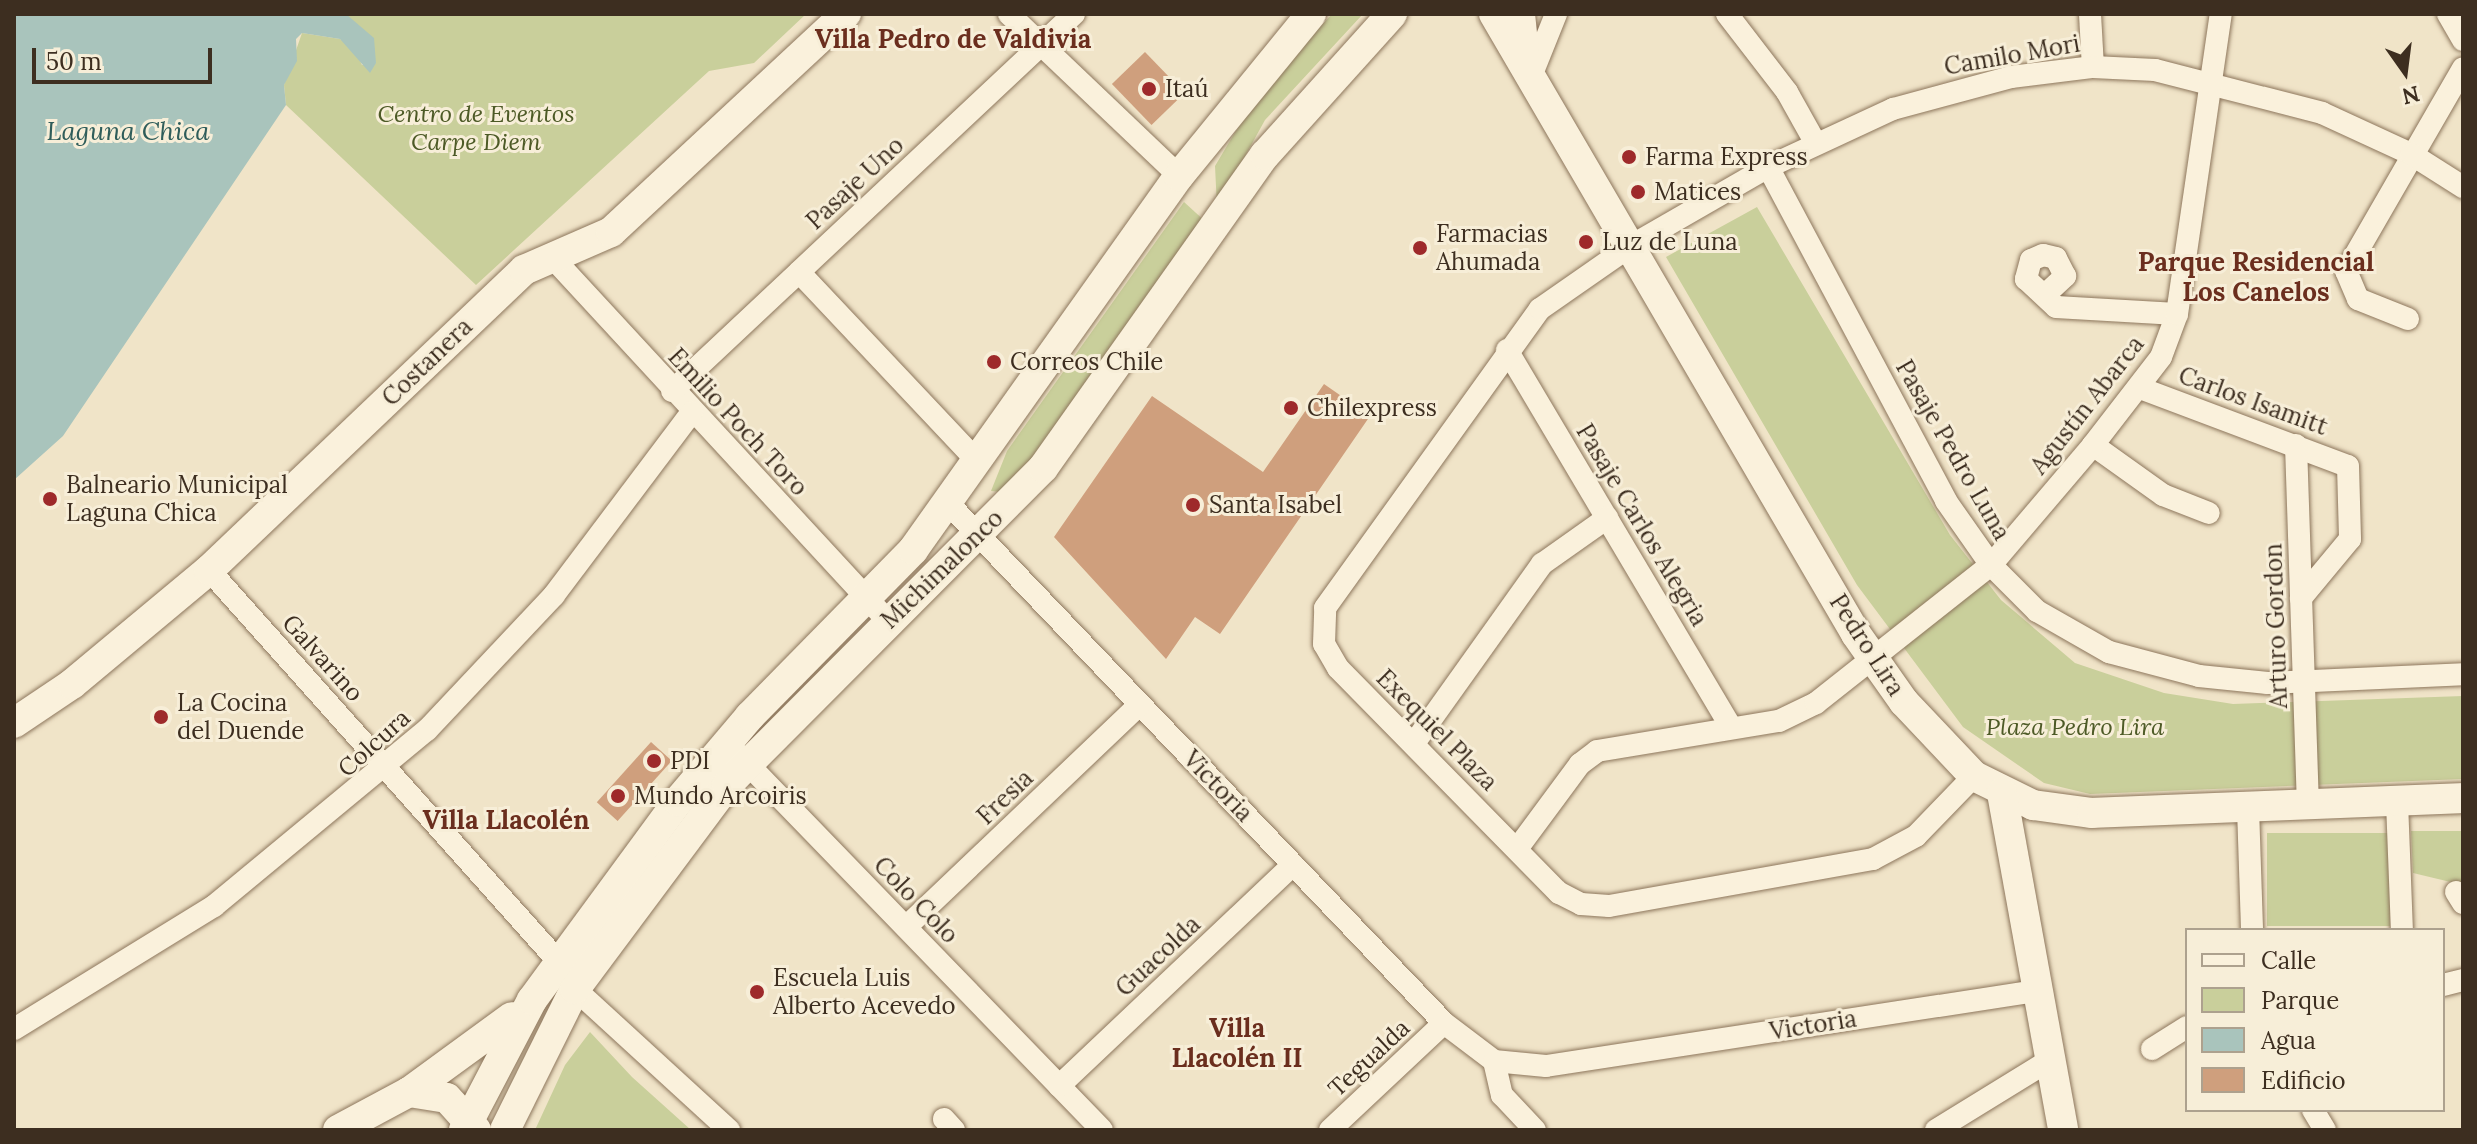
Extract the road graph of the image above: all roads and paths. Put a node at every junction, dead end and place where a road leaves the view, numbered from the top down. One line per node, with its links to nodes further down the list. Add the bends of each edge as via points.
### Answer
1 (846, 14): 25 (street, Costanera, via 619,226 587,247)
2 (1009, 14): 14 (street)
3 (1074, 14): 14 (street, Pasaje Uno)
4 (1311, 14): 22 (street, Michimalonco)
5 (1392, 14): 40 (street, Michimalonco, via 1265,155 1062,445)
6 (1494, 14): 17 (street, Pedro Lira)
7 (1520, 14): 17 (street)
8 (1556, 14): 17 (street)
9 (1727, 14): 19 (street, via 1787,92)
10 (2090, 14): 15 (street)
11 (2221, 14): 18 (street, Agustín Abarca)
12 (2448, 14): 13 (street)
13 (2463, 40)
14 (1041, 45): 22 (street); 26 (street, Pasaje Uno)
15 (2093, 67): 18 (street, Camilo Mori); 19 (street, Camilo Mori, via 1971,85)
16 (2463, 68): 20 (street)
17 (1528, 75): 24 (street, Pedro Lira)
18 (2211, 79): 20 (street, Camilo Mori, via 2322,113); 28 (street, Agustín Abarca)
19 (1815, 142): 21 (street, Camilo Mori)
20 (2411, 154): 23 (street, Camilo Mori); 29 (street, via 2346,271 2358,299)
21 (1768, 167): 24 (street, Camilo Mori); 41 (street, Pasaje Pedro Luna, via 1946,501)
22 (1179, 176): 36 (street, Michimalonco)
23 (2463, 187)
24 (1629, 247): 30 (street, Exequiel Plaza, via 1540,309); 45 (street, Pedro Lira)
25 (552, 257): 32 (street, Emilio Poch Toro); 42 (street, Costanera, via 524,270)
26 (799, 272): 32 (street, Pasaje Uno); 36 (street)
27 (2047, 293): 28 (street, via 2060,308)
28 (2177, 314): 31 (street, Agustín Abarca, via 2161,357)
29 (2408, 319)
30 (1507, 350): 39 (street, Pasaje Carlos Alegria); 51 (street, Exequiel Plaza, via 1335,589 1322,619 1324,644 1338,668)
31 (2140, 388): 34 (street, Agustín Abarca); 35 (street, Carlos Isamitt)
32 (672, 391): 33 (street, Emilio Poch Toro)
33 (692, 412): 44 (street, Emilio Poch Toro); 53 (street, Colcura, via 554,595 467,691)
34 (2093, 445): 38 (street, via 2163,495); 41 (street, Agustín Abarca)
35 (2296, 445): 43 (street, Arturo Gordon); 43 (street, Carlos Isamitt, via 2348,466 2350,539)
36 (977, 461): 37 (street, Michimalonco)
37 (948, 503): 40 (street, Victoria); 44 (street, Michimalonco)
38 (2209, 513)
39 (1607, 518): 50 (street, Pasaje Carlos Alegria); 51 (street, via 1542,564)
40 (980, 536): 44 (street, Michimalonco); 48 (street, Victoria)
41 (1991, 565): 45 (street, Agustín Abarca); 47 (street, Pasaje Pedro Luna, via 2037,611 2109,652 2199,676)
42 (209, 570): 49 (street, Costanera, via 72,684); 53 (street, Galvarino)
43 (2301, 598): 47 (street, Arturo Gordon)
44 (879, 610): 52 (street, Michimalonco)
45 (1872, 657): 50 (street, Agustín Abarca, via 1805,711); 54 (street, Pedro Lira, via 1921,722)
46 (2463, 674): 47 (street, Pasaje Pedro Luna)
47 (2304, 683): 58 (street, Arturo Gordon)
48 (1140, 704): 61 (street, Victoria); 62 (street, Fresia)
49 (14, 723)
50 (1731, 727): 60 (street, Agustín Abarca, via 1597,751 1580,764)
51 (1415, 742): 60 (street, Exequiel Plaza)
52 (736, 752): 62 (street, Colo Colo); 65 (street, Michimalonco); 66 (street, Michimalonco)
53 (386, 767): 65 (street, Galvarino); 71 (street, Colcura, via 214,906)
54 (1974, 776): 55 (street, Pedro Lira); 60 (street, Exequiel Plaza, via 1923,831 1888,853 1609,906 1570,900)
55 (2002, 793): 59 (street, Pedro Lira, via 2050,809 2092,813); 67 (street)
56 (2463, 798): 57 (street, Pedro Lira)
57 (2397, 802): 58 (street, Pedro Lira); 64 (street)
58 (2308, 805): 59 (street, Pedro Lira)
59 (2248, 808): 63 (street)
60 (1517, 849)
61 (1293, 865): 69 (street, Victoria); 75 (street, Guacolda)
62 (906, 927): 75 (street, Colo Colo)
63 (2252, 928)
64 (2402, 928)
65 (558, 961): 68 (street, Michimalonco)
66 (575, 989): 79 (street, Michimalonco); 80 (street)
67 (2038, 991): 73 (street); 74 (street, Victoria, via 1546,1066)
68 (532, 1000): 76 (street); 77 (street, Michimalonco)
69 (1444, 1023): 74 (street, Victoria); 82 (street, Tegualda)
70 (2185, 1028): 72 (street)
71 (14, 1029)
72 (2152, 1049)
73 (2050, 1060): 84 (street); 85 (street)
74 (1494, 1061): 83 (street, via 1502,1095)
75 (1059, 1086): 81 (street, Colo Colo)
76 (409, 1092): 77 (street, via 447,1098); 78 (street)
77 (469, 1125)
78 (338, 1130)
79 (505, 1130)
80 (729, 1130)
81 (1102, 1130)
82 (1330, 1130)
83 (1535, 1130)
84 (1936, 1130)
85 (2063, 1130)

